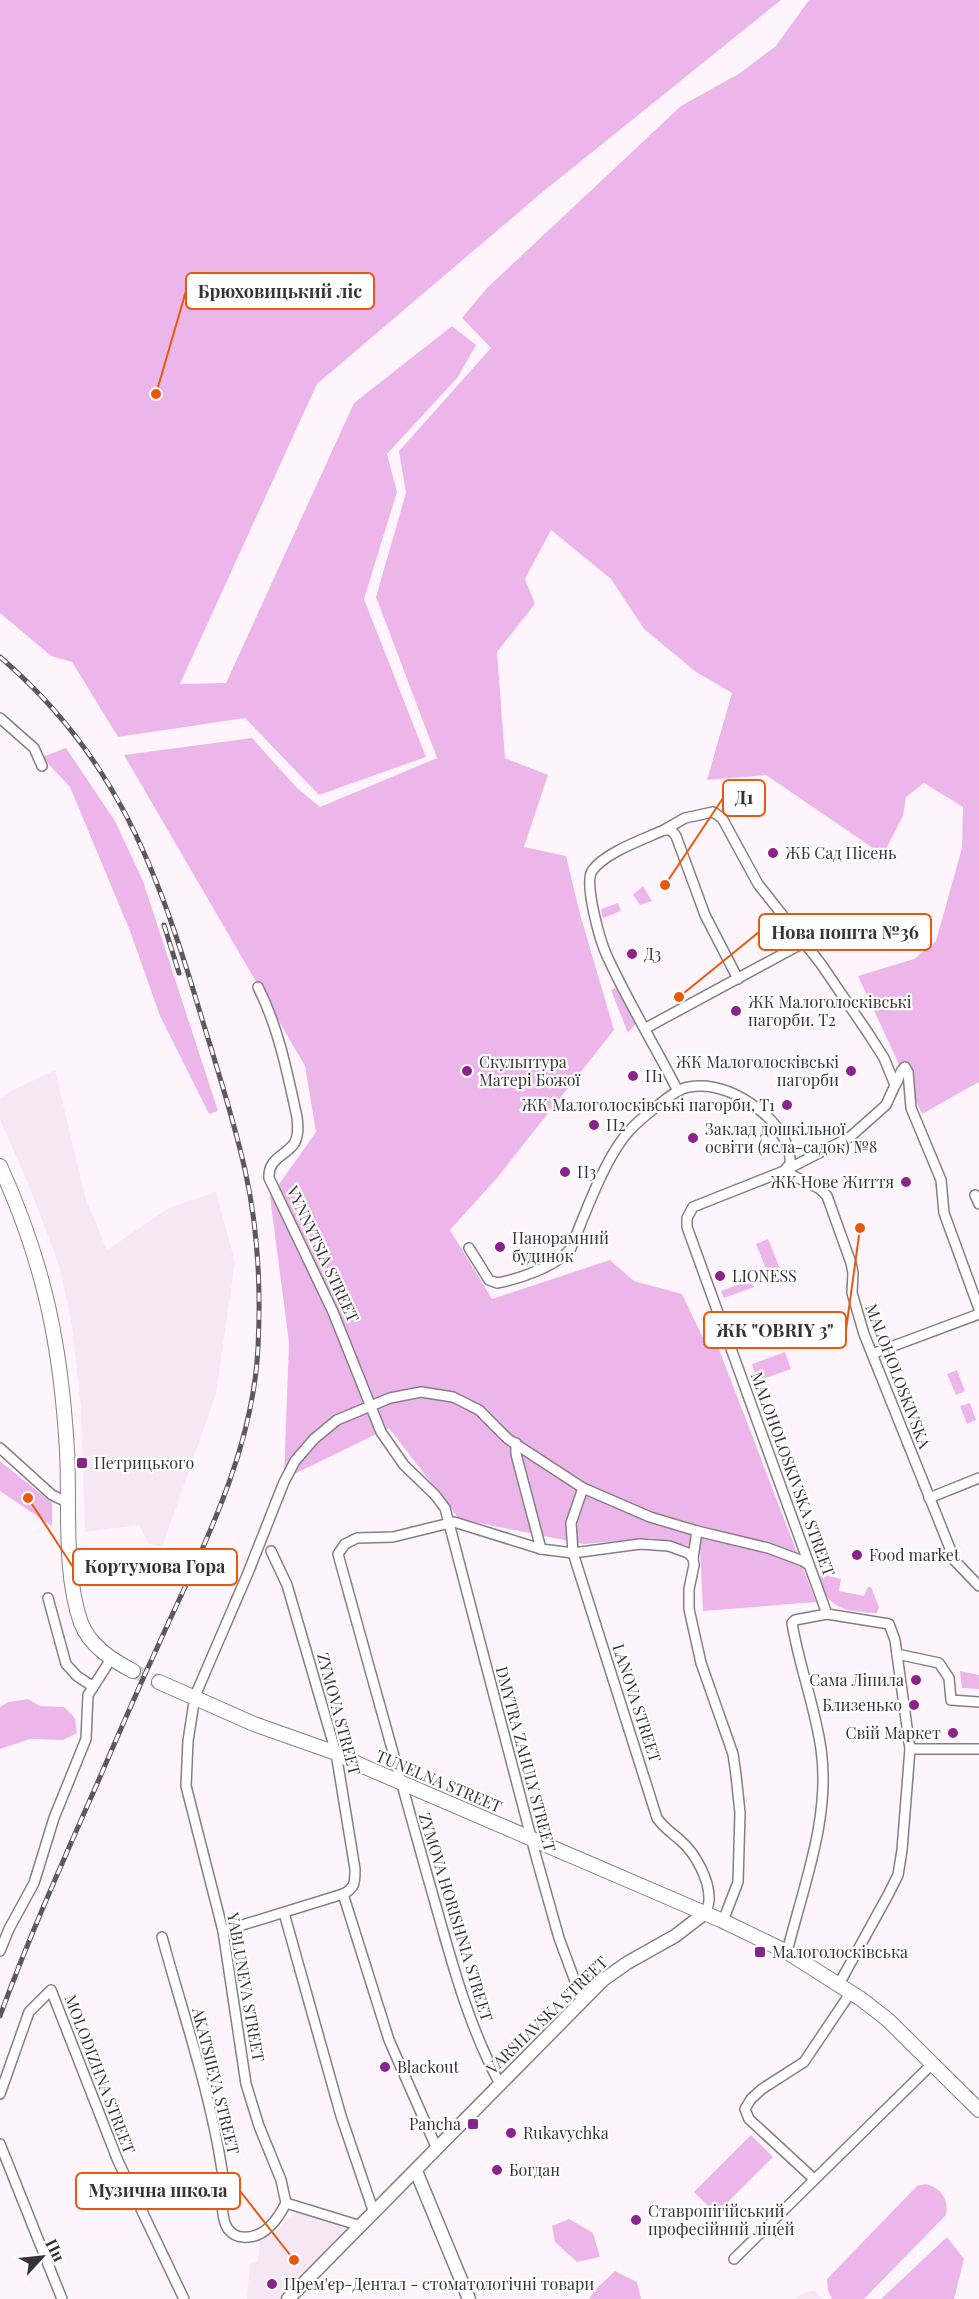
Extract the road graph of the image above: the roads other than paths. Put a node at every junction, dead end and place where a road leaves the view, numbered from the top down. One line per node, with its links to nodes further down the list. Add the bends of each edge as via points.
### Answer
1 (0, 718): 2 (street, via 34,748)
2 (42, 766)
3 (664, 830): 4 (street, via 698,814 713,812 722,818 758,884); 5 (street, via 671,830 676,836 705,915); 7 (street, via 616,852 596,866 589,877 592,906 606,954)
4 (804, 942): 5 (street); 8 (street, via 884,1058)
5 (738, 979): 7 (street)
6 (258, 987): 16 (street, VYNNYTSIA STREET, via 279,1037 298,1129 295,1144 272,1162 269,1178 333,1312)
7 (646, 1028): 9 (street)
8 (895, 1085): 11 (street, via 886,1106 850,1137); 13 (street, via 905,1066 911,1108 940,1180 944,1213)
9 (678, 1091): 11 (street, via 713,1087 746,1100 767,1115 789,1149 790,1164); 12 (street, via 629,1131 610,1160 564,1257 497,1283 489,1280)
10 (0, 1166): 22 (main road, via 34,1250 50,1308 65,1419)
11 (784, 1171): 15 (street, MALOHOLOSKIVSKA, via 820,1189 830,1200 851,1263 852,1293); 29 (street, MALOHOLOSKIVSKA STREET, via 696,1205 687,1218 687,1227)
12 (469, 1248)
13 (979, 1309)
14 (979, 1314): 15 (street)
15 (872, 1354): 21 (street, MALOHOLOSKIVSKA)
16 (372, 1406): 17 (street, YABLUNEVA STREET, via 411,1393 453,1396 479,1410); 23 (street, VYNNYTSIA STREET, via 387,1442 441,1502); 38 (street, YABLUNEVA STREET, via 337,1420 295,1461)
17 (516, 1443): 20 (street, YABLUNEVA STREET); 25 (street)
18 (0, 1448): 22 (street, via 52,1495)
19 (979, 1478): 21 (street)
20 (583, 1488): 24 (street, YABLUNEVA STREET); 27 (street, LANOVA STREET, via 571,1523)
21 (929, 1498): 30 (street, MALOHOLOSKIVSKA, via 955,1561)
22 (69, 1503): 34 (main road, via 71,1570 77,1608 82,1626)
23 (450, 1523): 25 (street, via 465,1524); 43 (street, ZYMOVA HORISHNIA STREET, via 393,1537 357,1538 338,1554); 44 (street, DMYTRA ZAHULY STREET)
24 (697, 1532): 28 (street); 29 (street, YABLUNEVA STREET, via 768,1548)
25 (541, 1549): 27 (street)
26 (271, 1551): 42 (street, ZYMOVA STREET, via 287,1585)
27 (573, 1554): 28 (street, via 640,1544 669,1546 688,1552); 47 (street, LANOVA STREET, via 657,1818 694,1856 710,1900)
28 (693, 1558): 48 (street, via 689,1609 701,1663 733,1754 740,1813 738,1882)
29 (810, 1566): 32 (street, MALOHOLOSKIVSKA STREET)
30 (979, 1586)
31 (48, 1598): 37 (street, via 66,1664)
32 (827, 1614): 33 (street, via 889,1624); 52 (street, via 792,1623 811,1698 823,1776 810,1863)
33 (897, 1654): 39 (street, via 939,1663 949,1678 951,1700); 40 (street)
34 (111, 1659): 35 (main road); 37 (street)
35 (133, 1671)
36 (159, 1682): 38 (main road, TUNELNA STREET)
37 (92, 1686): 51 (street, via 86,1739 54,1818 37,1875)
38 (195, 1696): 42 (main road, TUNELNA STREET, via 254,1724); 49 (street, YABLUNEVA STREET, via 186,1786)
39 (979, 1702)
40 (910, 1749): 41 (street); 53 (street, via 898,1875)
41 (979, 1749)
42 (336, 1753): 43 (main road, TUNELNA STREET); 45 (street, ZYMOVA STREET, via 355,1869 355,1883)
43 (401, 1783): 44 (main road, TUNELNA STREET); 57 (street, ZYMOVA HORISHNIA STREET, via 469,2012)
44 (531, 1839): 47 (main road, TUNELNA STREET); 55 (street, DMYTRA ZAHULY STREET, via 559,1938)
45 (343, 1894): 46 (street); 61 (street, via 389,2040)
46 (284, 1913): 49 (street); 65 (street, via 341,2116)
47 (705, 1913): 48 (main road); 55 (street, VARSHAVSKA STREET, via 675,1936 613,1972)
48 (723, 1921): 52 (main road)
49 (223, 1930): 64 (street, YABLUNEVA STREET, via 246,2084)
50 (162, 1937): 64 (street, AKATSIIEVA STREET, via 216,2130 227,2228 237,2237 263,2233)
51 (0, 1951)
52 (788, 1952): 53 (main road)
53 (838, 1984): 54 (main road)
54 (851, 1992): 56 (main road, via 888,2020); 63 (street, via 804,2062 762,2089 745,2109 749,2119)
55 (582, 2000): 57 (street, VARSHAVSKA STREET)
56 (933, 2063): 59 (main road); 63 (street)
57 (500, 2084): 61 (street, VARSHAVSKA STREET)
58 (0, 2094): 69 (street, MOLODIZHNA STREET, via 28,2012 51,1990 118,2161)
59 (979, 2110)
60 (0, 2144): 68 (street)
61 (437, 2149): 62 (street, VARSHAVSKA STREET)
62 (416, 2171): 65 (street, VARSHAVSKA STREET); 71 (street)
63 (814, 2179): 67 (street)
64 (286, 2203): 66 (street)
65 (374, 2213): 66 (street, VARSHAVSKA STREET)
66 (361, 2226): 70 (street, VARSHAVSKA STREET)
67 (734, 2259)
68 (62, 2299)
69 (184, 2299)
70 (288, 2299)
71 (469, 2299)

